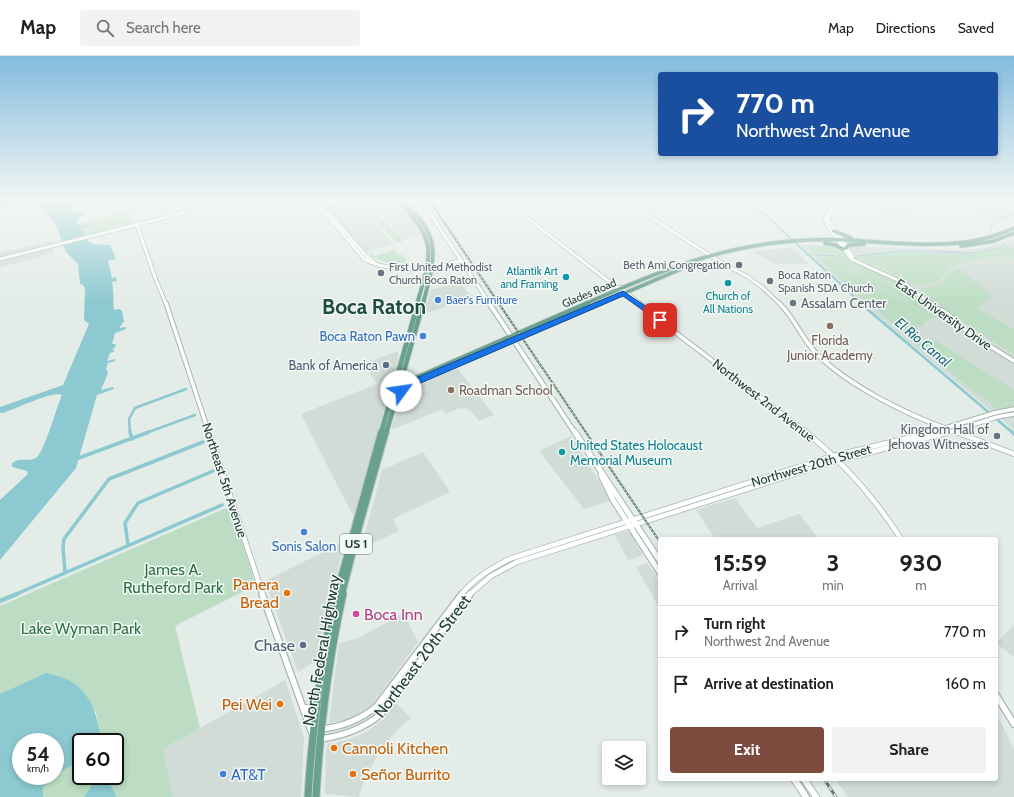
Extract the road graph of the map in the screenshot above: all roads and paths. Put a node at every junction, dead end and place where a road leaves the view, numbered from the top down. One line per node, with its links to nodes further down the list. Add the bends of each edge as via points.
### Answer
1 (343, 234): 32 (main road, via 368,262 379,266)
2 (999, 234): 20 (main road)
3 (98, 235): 30 (main road)
4 (140, 235): 77 (street, Northeast 5th Avenue, via 170,313 260,587)
5 (344, 235): 19 (main road)
6 (347, 235): 19 (main road)
7 (426, 235): 18 (main road); 33 (main road, US 1)
8 (430, 235): 18 (main road, US 1)
9 (444, 235): 31 (main road)
10 (549, 235): 34 (street, Northwest 2nd Avenue)
11 (551, 235): 34 (street, Northwest 2nd Avenue)
12 (676, 235): 29 (street)
13 (835, 235): 21 (street)
14 (836, 235): 21 (street)
15 (841, 235): 22 (main road)
16 (997, 235): 25 (main road, Glades Road, via 957,244)
17 (1011, 235): 20 (main road, Glades Road)
18 (431, 238): 33 (main road, US 1, via 434,251)
19 (351, 239): 32 (main road, via 371,260)
20 (999, 240): 27 (main road, Glades Road, via 962,246)
21 (840, 241): 22 (main road, Glades Road); 23 (main road, Glades Road); 24 (main road, Glades Road); 26 (main road, Glades Road); 28 (street, East University Drive)
22 (862, 241): 25 (main road, Glades Road)
23 (802, 242): 24 (main road, Glades Road); 29 (main road, Glades Road)
24 (825, 243): 28 (main road)
25 (908, 243): 27 (main road)
26 (867, 244): 27 (main road, Glades Road); 28 (main road, via 849,244)
27 (902, 245)
28 (844, 248): 40 (street, East University Drive, via 857,260 906,282 974,334); 41 (street, East University Drive, via 854,261 899,280 969,333)
29 (711, 257): 34 (main road, Glades Road); 53 (street, via 754,281 773,296 783,306 806,342 828,364 896,407)
30 (0, 259)
31 (461, 260): 33 (main road); 39 (main road)
32 (400, 266): 33 (main road)
33 (430, 267): 35 (main road, US 1); 36 (main road, US 1)
34 (623, 291): 39 (main road, Glades Road); 60 (street, Northwest 2nd Avenue, via 792,420)
35 (416, 310): 36 (main road); 37 (main road, US 1)
36 (420, 316): 38 (main road, US 1)
37 (413, 319): 38 (main road); 44 (main road, US 1)
38 (418, 325): 42 (main road, US 1)
39 (512, 339): 43 (main road, Glades Road); 45 (main road, Glades Road); 65 (main road, via 600,473 611,496)
40 (1014, 358)
41 (1014, 361)
42 (404, 372): 43 (main road, via 408,377); 46 (main road, North Federal Highway / US 1)
43 (416, 377): 46 (main road, Glades Road)
44 (396, 378): 46 (main road); 47 (main road, US 1)
45 (414, 383): 46 (main road); 48 (main road, Glades Road)
46 (400, 384): 47 (main road, Glades Road); 48 (main road, North Federal Highway / US 1)
47 (393, 388): 48 (main road); 57 (main road, North Federal Highway / US 1)
48 (397, 393): 57 (main road, North Federal Highway / US 1)
49 (1014, 409): 51 (street, Northwest 20th Street)
50 (1014, 414): 52 (street, Northwest 20th Street)
51 (982, 417): 52 (street); 54 (street, Northwest 20th Street)
52 (986, 420): 56 (street, Northwest 20th Street)
53 (931, 423): 54 (street); 55 (street)
54 (946, 429): 55 (street, Northwest 20th Street); 56 (street)
55 (936, 431): 58 (street, Northwest 20th Street)
56 (954, 431): 58 (street, Northwest 20th Street); 59 (street)
57 (382, 438): 66 (main road, North Federal Highway / US 1); 66 (main road, North Federal Highway / US 1, via 357,518)
58 (893, 444): 60 (street, Northwest 20th Street); 61 (street, Northwest 20th Street)
59 (1014, 454)
60 (833, 456): 61 (street, Northwest 2nd Avenue); 62 (street, Northwest 20th Street)
61 (838, 460): 62 (street, Northwest 20th Street); 68 (street, Northwest 2nd Avenue, via 879,506)
62 (756, 483): 63 (street, Northwest 20th Street); 64 (street, Northwest 20th Street)
63 (694, 500): 64 (street); 65 (street, Northwest 20th Street)
64 (690, 506): 65 (street, Northwest 20th Street)
65 (631, 523): 67 (street, Northeast 20th Street); 69 (street, Northeast 20th Street); 70 (main road); 71 (main road)
66 (357, 528): 72 (main road, North Federal Highway / US 1); 73 (main road, North Federal Highway / US 1, via 358,537)
67 (580, 536): 69 (street); 78 (street, Northeast 20th Street, via 509,559 476,578 455,601 381,702)
68 (900, 537)
69 (583, 541): 80 (street, Northeast 20th Street, via 517,562 494,573 481,583 464,601 386,708)
70 (658, 558)
71 (658, 570)
72 (332, 609): 73 (main road); 74 (main road, North Federal Highway / US 1)
73 (337, 619): 74 (main road, North Federal Highway / US 1)
74 (328, 650): 76 (main road, North Federal Highway / US 1); 81 (main road, North Federal Highway / US 1)
75 (998, 698): 79 (street)
76 (316, 706): 77 (street, via 310,709); 82 (main road, North Federal Highway / US 1)
77 (303, 707): 82 (street, Northeast 5th Avenue)
78 (362, 718): 80 (street); 81 (street, Northeast 20th Street, via 346,725)
79 (1014, 724)
80 (366, 726): 82 (street, Northeast 20th Street, via 346,735)
81 (321, 729): 82 (main road, North Federal Highway / US 1)
82 (317, 737): 85 (main road, North Federal Highway / US 1); 86 (main road, North Federal Highway / US 1)
83 (795, 781): 87 (main road)
84 (805, 781): 88 (main road)
85 (308, 797)
86 (316, 797)
87 (806, 797)
88 (816, 797)

